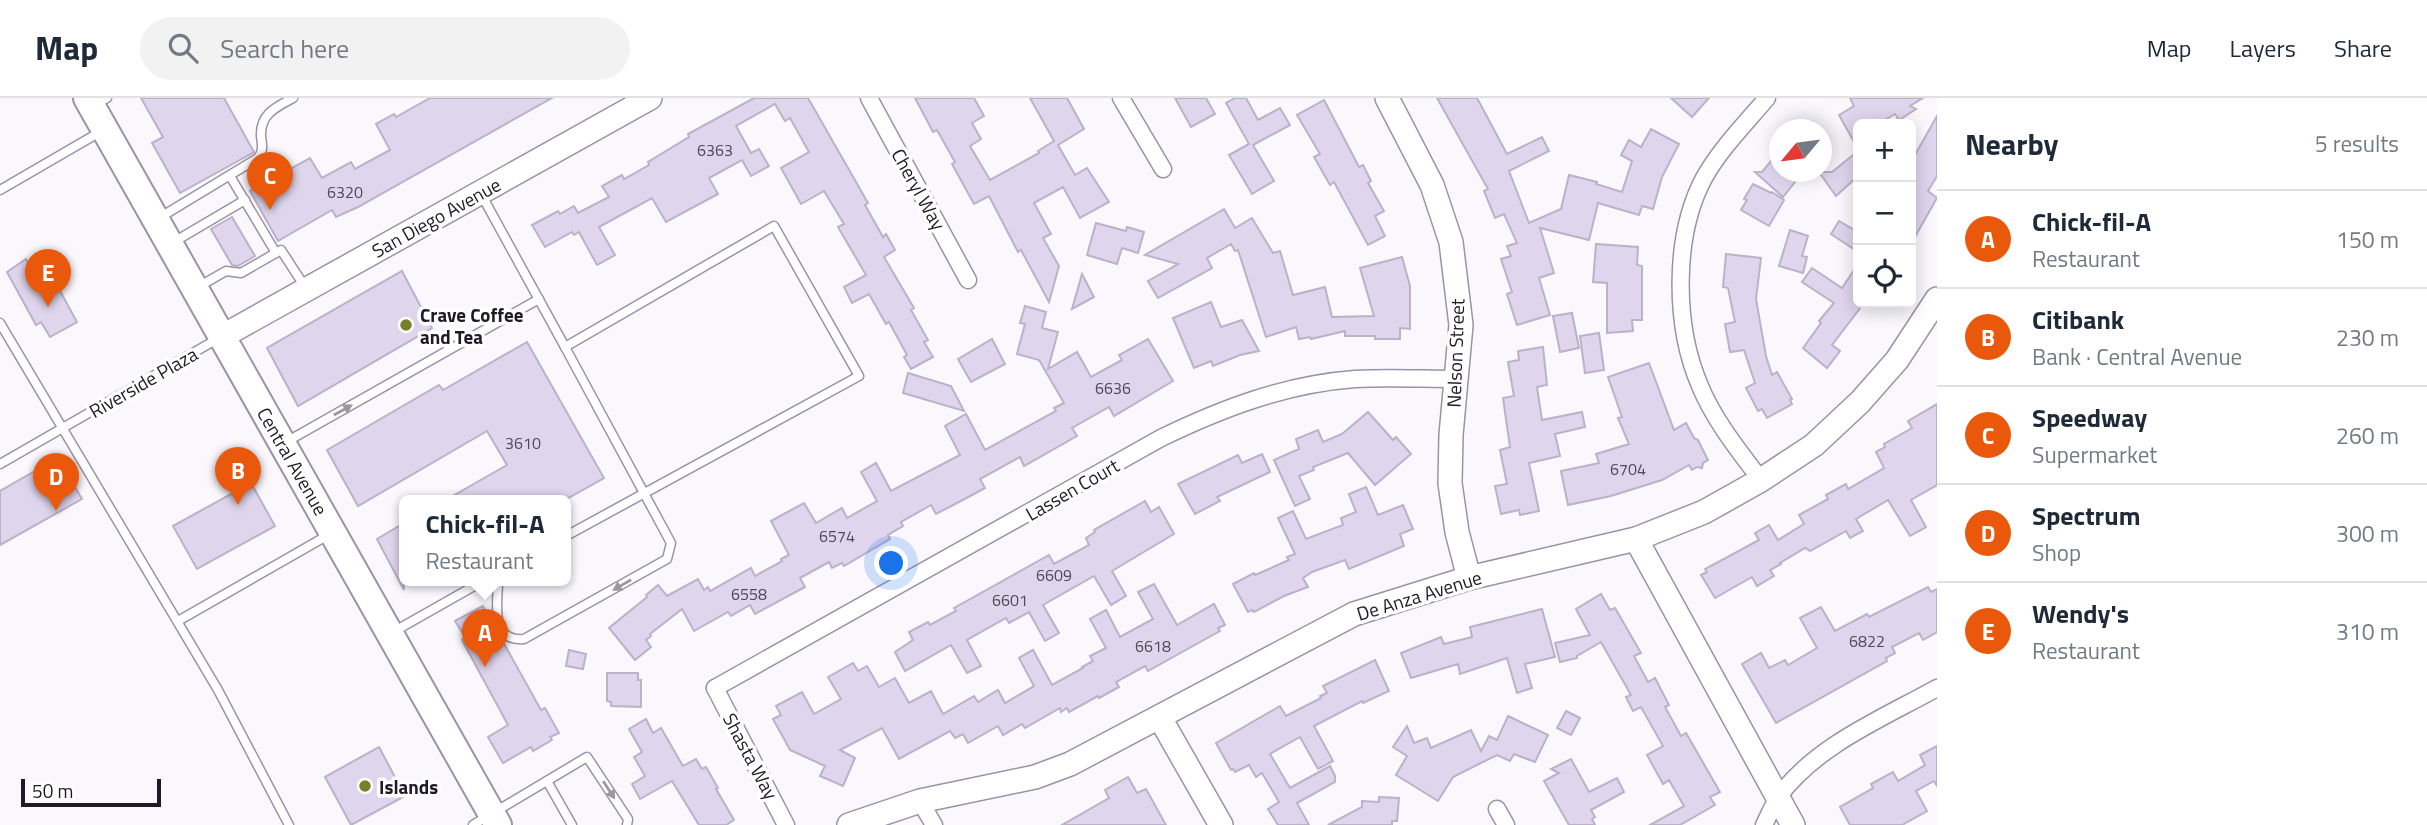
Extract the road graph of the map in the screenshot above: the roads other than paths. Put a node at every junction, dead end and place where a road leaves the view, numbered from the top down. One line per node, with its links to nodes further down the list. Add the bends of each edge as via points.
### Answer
1 (293, 98): 10 (lane, via 267,114 262,123 261,155)
2 (650, 98): 12 (street, San Diego Avenue)
3 (869, 98): 17 (street, Cheryl Way)
4 (1121, 98): 9 (street)
5 (1387, 98): 25 (street, Nelson Street, via 1432,186 1451,242 1461,325)
6 (1767, 98): 29 (street, via 1705,177 1686,221 1681,274 1684,336 1700,387)
7 (95, 101): 8 (main road, Central Avenue)
8 (105, 130): 11 (lane); 14 (main road, Central Avenue)
9 (1163, 169)
10 (230, 176): 13 (lane); 14 (lane)
11 (0, 190)
12 (480, 192): 19 (street, San Diego Avenue); 20 (lane)
13 (244, 200): 15 (lane); 16 (lane)
14 (156, 220): 15 (main road, Central Avenue)
15 (170, 244): 18 (main road, Central Avenue)
16 (276, 253): 18 (lane, via 241,273 226,271); 19 (lane, via 281,250)
17 (968, 280)
18 (196, 289): 23 (main road, Central Avenue)
19 (306, 289): 23 (street, San Diego Avenue)
20 (539, 299): 24 (lane); 27 (lane, one-way to 20)
21 (1934, 309): 29 (street, De Anza Avenue, via 1860,402 1814,445)
22 (0, 323): 26 (lane)
23 (223, 336): 26 (lane, Riverside Plaza); 27 (main road, Central Avenue)
24 (565, 347): 30 (lane); 30 (lane, via 774,226 859,376)
25 (1457, 379): 34 (street, Nelson Street, via 1450,484); 39 (street, Lassen Court, via 1355,379 1307,386 1257,397 1200,419)
26 (62, 428): 28 (lane, Riverside Plaza); 37 (lane)
27 (283, 443): 31 (main road, Central Avenue)
28 (0, 464)
29 (1761, 480): 33 (street, De Anza Avenue, via 1703,512)
30 (644, 492): 32 (lane); 36 (lane, one-way to 36, via 671,543 667,559 524,639 507,635 500,626)
31 (334, 532): 37 (lane); 38 (main road, Central Avenue)
32 (571, 533)
33 (1636, 539): 34 (street, De Anza Avenue); 43 (street)
34 (1469, 578): 41 (street, De Anza Avenue, via 1354,614)
35 (474, 586): 38 (lane)
36 (498, 586)
37 (178, 621): 48 (lane)
38 (391, 633): 46 (main road, Central Avenue)
39 (709, 686): 50 (street, Shasta Way)
40 (1937, 688): 43 (street, via 1816,759)
41 (1160, 718): 44 (street, De Anza Avenue, via 1035,777); 53 (street)
42 (547, 781): 46 (lane); 47 (lane, one-way to 47, via 587,757); 49 (lane)
43 (1778, 798): 55 (street); 56 (street)
44 (920, 801): 51 (street, De Anza Avenue); 52 (street)
45 (1497, 809): 54 (street)
46 (488, 821)
47 (629, 823)
48 (289, 825)
49 (572, 825)
50 (786, 825)
51 (849, 825)
52 (934, 825)
53 (1221, 825)
54 (1506, 825)
55 (1764, 825)
56 (1793, 825)

